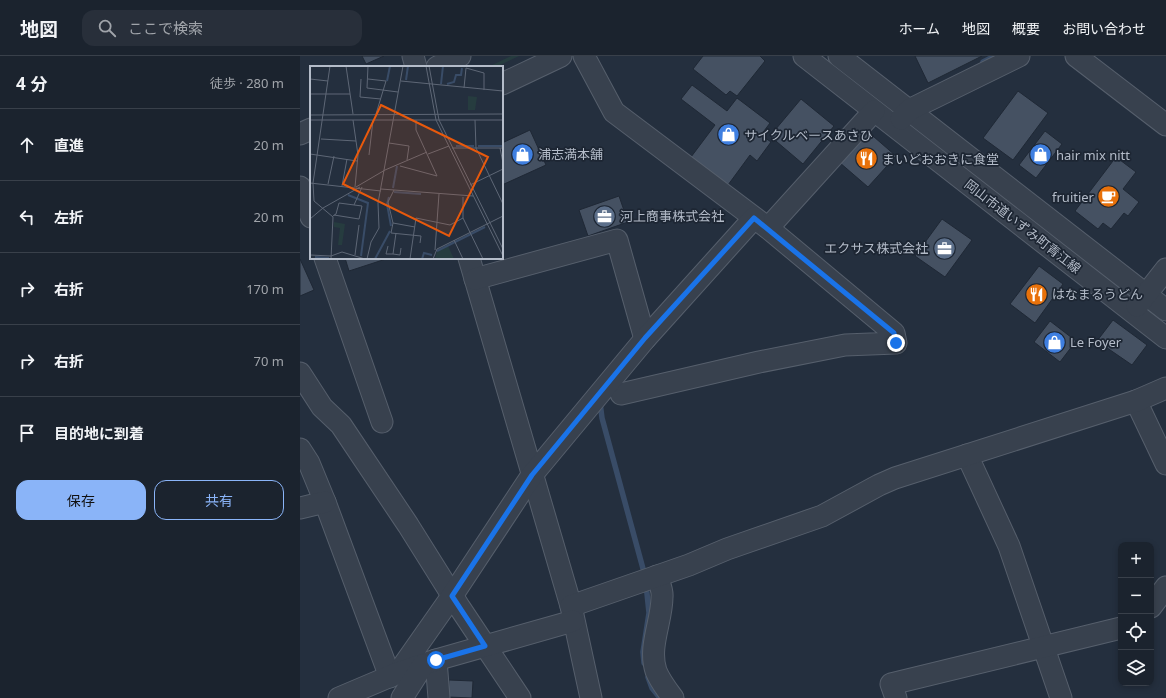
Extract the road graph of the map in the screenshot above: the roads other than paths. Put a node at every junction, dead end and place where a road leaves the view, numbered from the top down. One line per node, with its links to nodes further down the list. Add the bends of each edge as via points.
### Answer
1 (413, 56): 9 (street)
2 (460, 56): 10 (street)
3 (561, 56): 11 (street)
4 (584, 56): 22 (street, via 614,112)
5 (804, 56): 13 (street, 岡山市道いずみ町青江線)
6 (839, 56): 12 (street, 岡山市道いずみ町青江線)
7 (1019, 56): 12 (street)
8 (1076, 56): 14 (street)
9 (416, 66)
10 (439, 66)
11 (503, 84)
12 (909, 110): 15 (street); 27 (street, 岡山市道いずみ町青江線)
13 (874, 111): 15 (street, 岡山市道いずみ町青江線); 22 (street)
14 (1166, 125)
15 (894, 127): 29 (street, 岡山市道いずみ町青江線)
16 (310, 129): 17 (street)
17 (300, 134)
18 (310, 178): 19 (street)
19 (300, 183)
20 (300, 187): 21 (street)
21 (310, 214)
22 (760, 223): 30 (street); 34 (street, via 894,333 896,343 845,345)
23 (325, 259): 36 (street)
24 (469, 259): 26 (street)
25 (1166, 269): 27 (street)
26 (476, 279): 30 (street, via 617,240); 40 (street)
27 (1146, 294): 28 (street, 岡山市道いずみ町青江線); 29 (street)
28 (1166, 310)
29 (1133, 311): 31 (street, 岡山市道いずみ町青江線)
30 (645, 338): 40 (street)
31 (1166, 338)
32 (300, 373): 45 (street, via 322,407 341,425)
33 (1166, 388): 35 (street)
34 (622, 394)
35 (1136, 401): 38 (street); 39 (street)
36 (382, 422)
37 (300, 449): 41 (street, via 309,463)
38 (967, 455): 43 (street, via 895,478 822,516 727,549); 50 (street, via 1009,546)
39 (1166, 464)
40 (534, 482): 45 (street); 47 (street)
41 (325, 502): 42 (street); 51 (street)
42 (300, 508)
43 (654, 582): 47 (street); 57 (street, via 662,597 654,655 656,671)
44 (1166, 587): 46 (street)
45 (455, 601): 49 (street); 51 (street)
46 (1154, 603)
47 (572, 614): 49 (street); 56 (street)
48 (1118, 629): 50 (street)
49 (485, 646): 51 (street); 55 (street)
50 (1043, 648): 58 (street, via 892,684); 59 (street)
51 (412, 669): 52 (street); 53 (street); 54 (street)
52 (339, 698)
53 (402, 698)
54 (439, 698)
55 (520, 698)
56 (591, 698)
57 (673, 698)
58 (896, 698)
59 (1061, 698)

